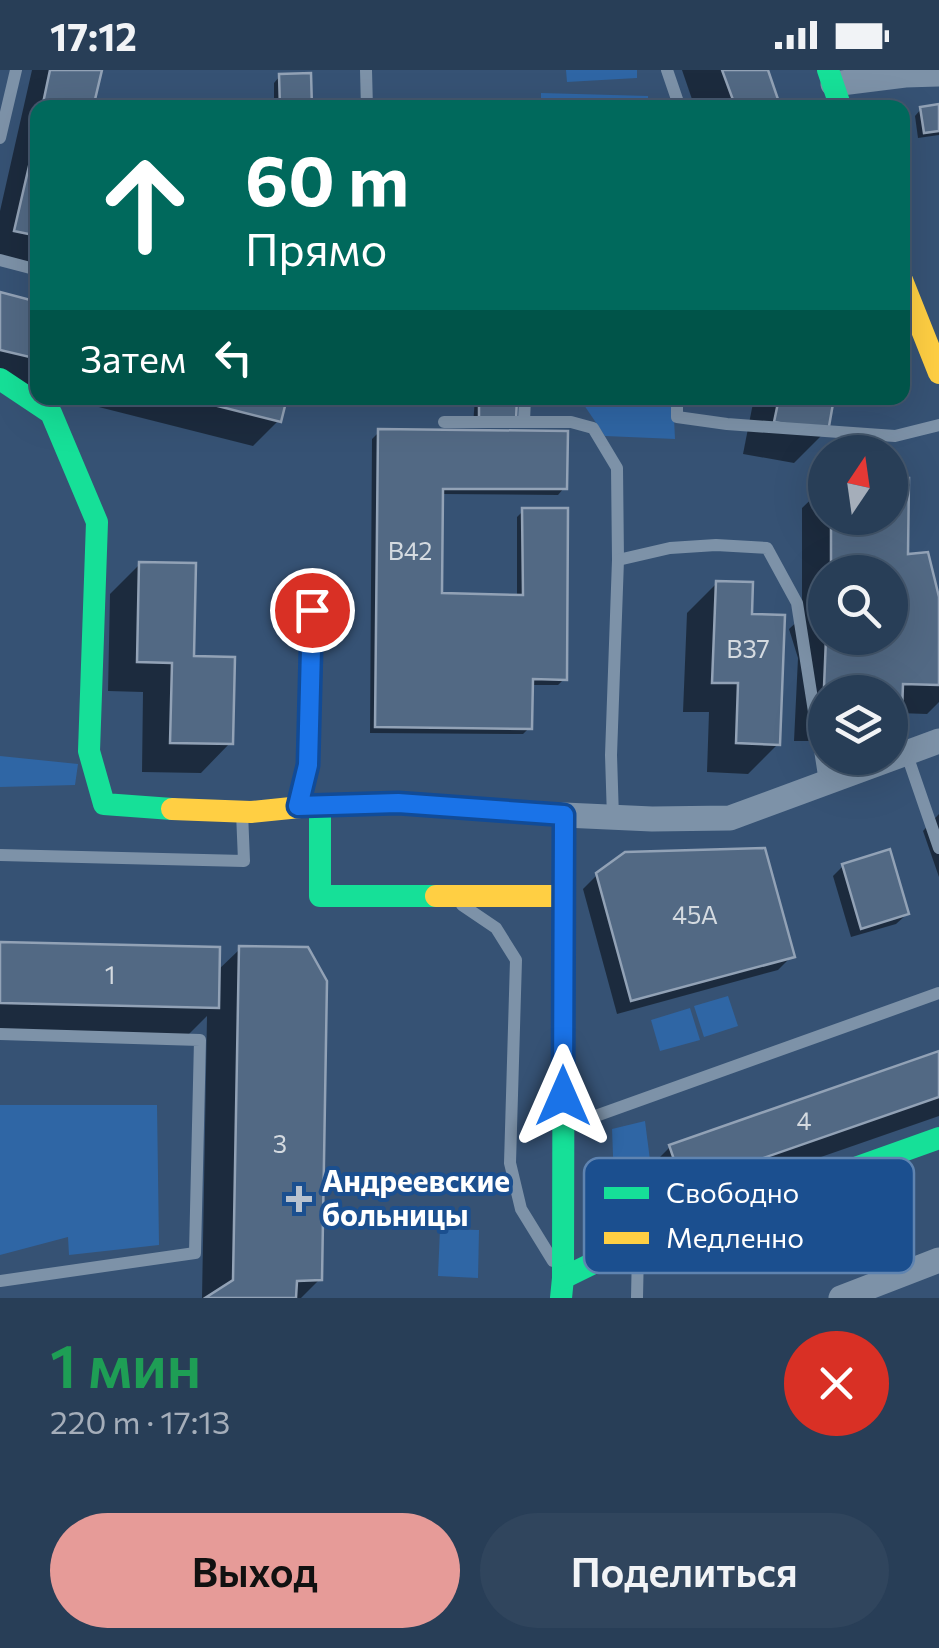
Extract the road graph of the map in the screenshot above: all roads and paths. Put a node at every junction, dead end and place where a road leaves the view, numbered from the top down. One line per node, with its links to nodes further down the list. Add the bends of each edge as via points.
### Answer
1 (16, 70): 8 (lane)
2 (366, 70): 6 (lane)
3 (667, 70): 7 (lane)
4 (939, 74): 5 (street)
5 (834, 87)
6 (366, 100)
7 (677, 100)
8 (0, 138)
9 (0, 260): 10 (lane)
10 (30, 268)
11 (910, 299): 12 (street)
12 (937, 363)
13 (0, 378): 14 (street)
14 (30, 399)
15 (39, 405): 29 (street, via 51,413 98,522 90,751 104,804)
16 (525, 405): 18 (lane)
17 (677, 405): 20 (lane, via 678,417 727,424 895,436)
18 (524, 421): 19 (lane); 21 (lane, via 593,428 617,468)
19 (444, 422)
20 (939, 425)
21 (618, 560): 27 (lane, via 670,548 767,548 796,603); 31 (lane)
22 (312, 610): 28 (lane)
23 (939, 741): 24 (street)
24 (908, 751)
25 (908, 758): 32 (lane)
26 (844, 775): 27 (street)
27 (825, 782): 31 (street, via 730,818)
28 (309, 806): 29 (street); 30 (street, via 398,803); 34 (street, via 320,896)
29 (242, 812): 33 (lane, via 244,861)
30 (564, 815): 31 (street); 35 (street)
31 (613, 818)
32 (939, 848)
33 (0, 855)
34 (415, 896): 35 (street); 47 (lane, via 460,904 496,928 516,960 510,1163 521,1209)
35 (563, 896): 38 (street)
36 (939, 993): 38 (lane)
37 (0, 1034): 46 (lane, via 200,1040 194,1252)
38 (563, 1128): 47 (street)
39 (939, 1138): 40 (street)
40 (883, 1158)
41 (939, 1260): 42 (street)
42 (914, 1270)
43 (584, 1272): 47 (street)
44 (637, 1273): 48 (lane)
45 (905, 1273): 49 (street)
46 (0, 1281)
47 (562, 1288)
48 (637, 1298)
49 (840, 1298)

